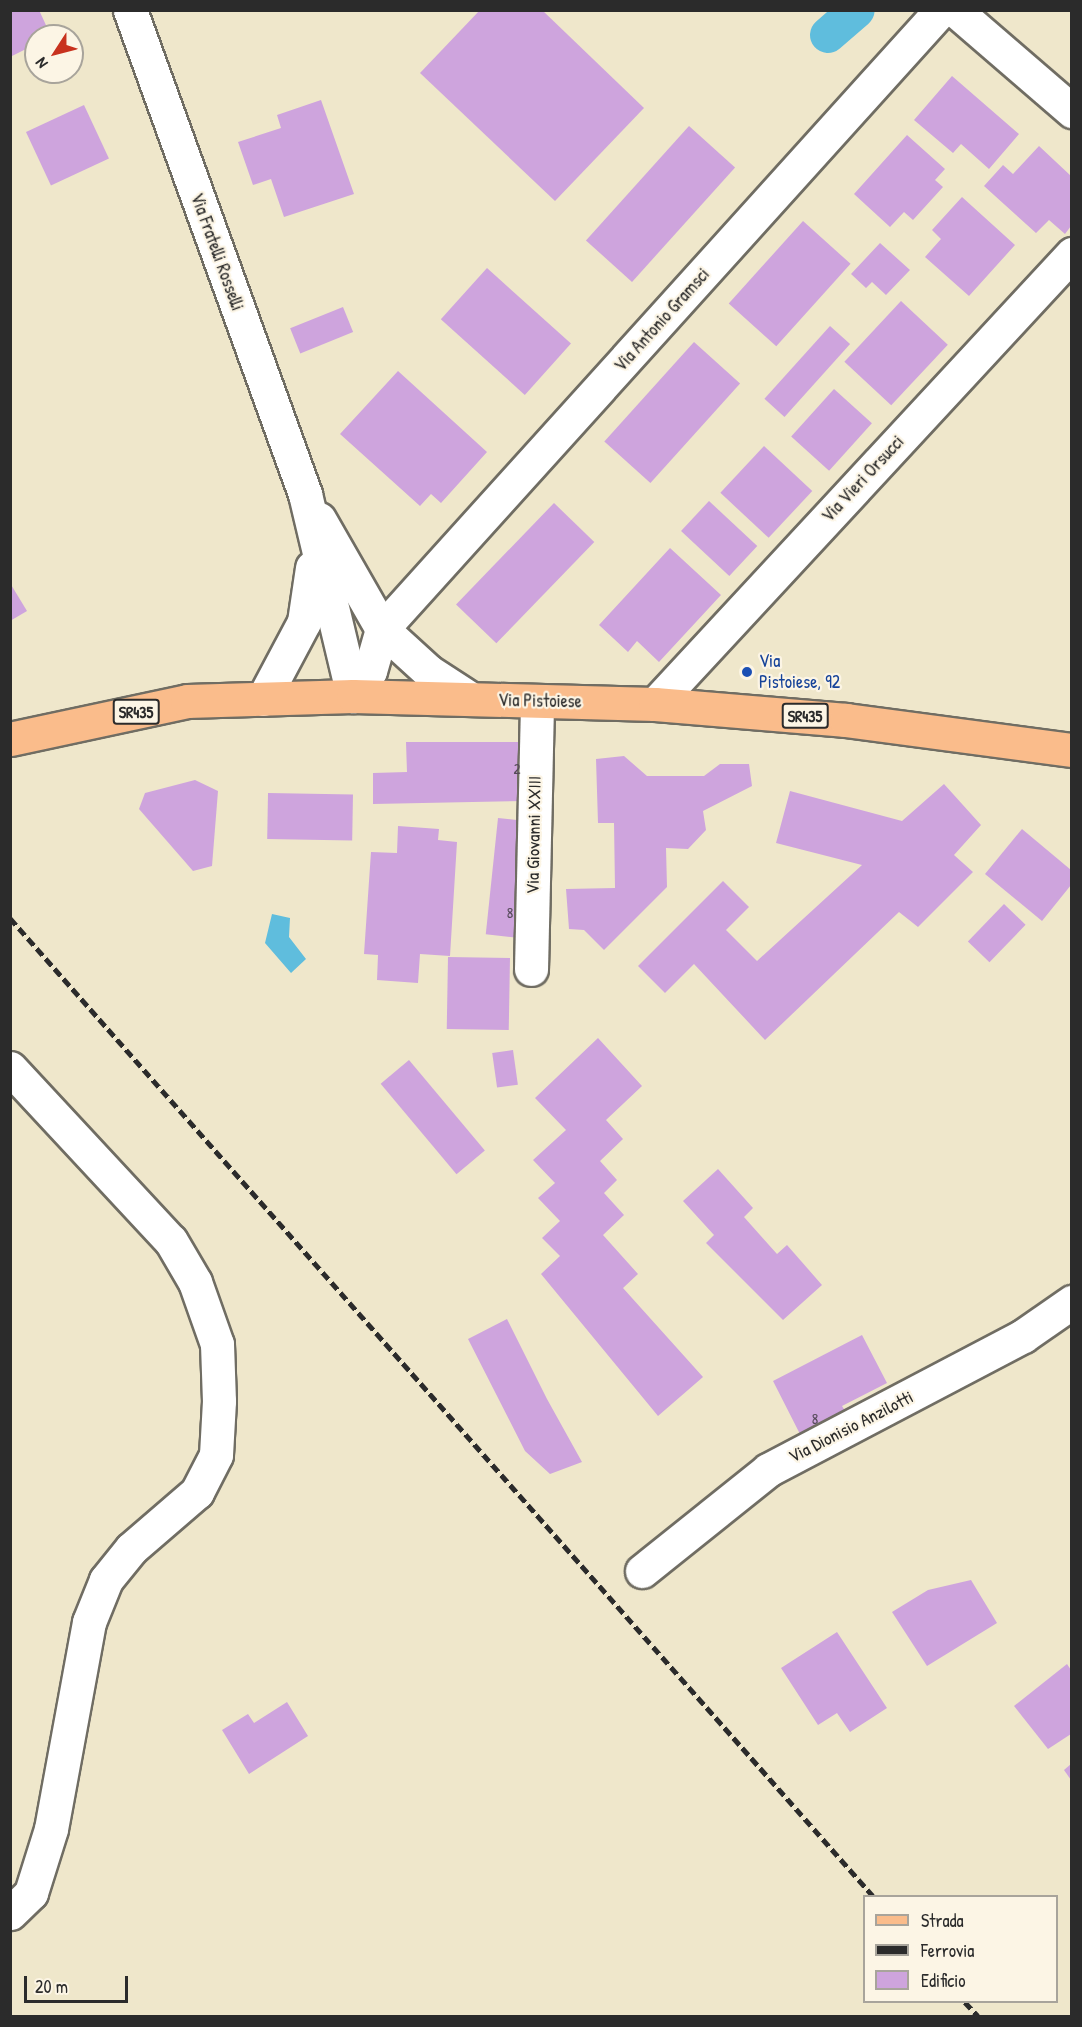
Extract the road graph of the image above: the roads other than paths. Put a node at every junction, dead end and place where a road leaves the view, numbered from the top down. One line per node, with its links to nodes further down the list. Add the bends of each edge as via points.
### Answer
1 (130, 10): 6 (street, Via Fratelli Rosselli)
2 (941, 10): 7 (street, Via Antonio Gramsci)
3 (955, 10): 4 (street)
4 (1071, 111)
5 (1071, 254): 12 (street, Via Vieri Orsucci)
6 (305, 494): 7 (street, Via Fratelli Rosselli); 8 (street, Via Fratelli Rosselli); 9 (street, Via Fratelli Rosselli, via 312,569 304,622)
7 (382, 629): 8 (street, via 370,671); 10 (street, Via Fratelli Rosselli, via 428,671)
8 (352, 696): 9 (main road, Via Pistoiese / SR435); 10 (main road, Via Pistoiese / SR435)
9 (263, 699): 13 (main road, Via Pistoiese / SR435, via 187,701)
10 (471, 699): 11 (main road, Via Pistoiese / SR435)
11 (537, 701): 12 (main road, Via Pistoiese / SR435); 15 (street, Via Giovanni XXIII)
12 (655, 705): 14 (main road, Via Pistoiese / SR435, via 846,720)
13 (10, 740)
14 (1071, 750)
15 (531, 969)
16 (10, 1068): 19 (street, via 171,1241 195,1282 217,1344 219,1401 216,1455 197,1492 131,1549 106,1580 89,1622 51,1829 31,1893)
17 (1071, 1302): 18 (street, Via Dionisio Anzilotti, via 1004,1347 760,1474)
18 (642, 1571)
19 (10, 1913)

